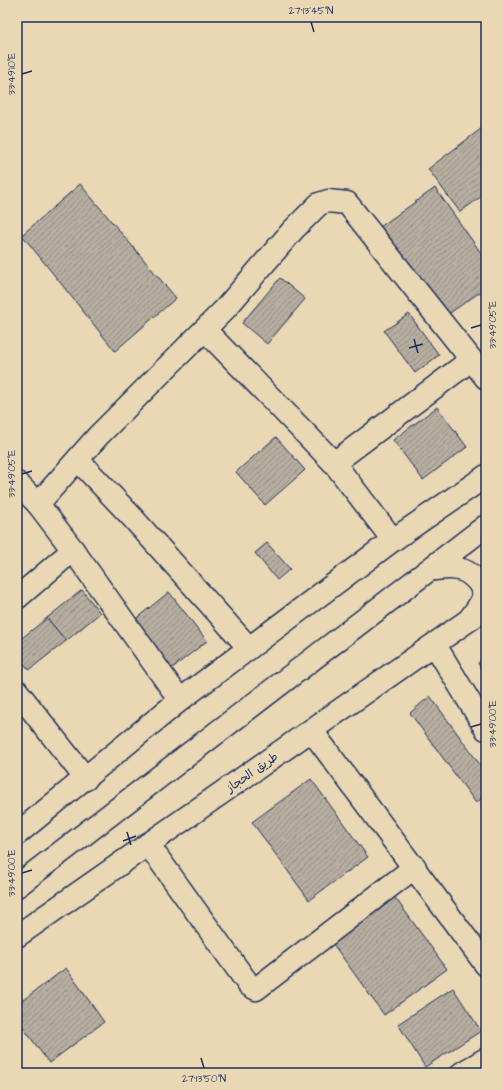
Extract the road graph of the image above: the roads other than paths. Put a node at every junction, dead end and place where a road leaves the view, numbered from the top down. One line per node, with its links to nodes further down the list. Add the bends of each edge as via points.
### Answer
1 (205, 330): 2 (street, via 319,204 328,201 347,203); 4 (street, via 98,436); 5 (street)
2 (471, 360): 3 (street); 5 (street)
3 (486, 378)
4 (78, 460): 8 (street); 17 (street)
5 (334, 463): 10 (street)
6 (486, 476): 10 (street)
7 (17, 483): 8 (street)
8 (38, 504): 11 (street)
9 (486, 526): 12 (street)
10 (393, 540): 17 (street)
11 (73, 550): 13 (street); 19 (street)
12 (429, 570): 15 (street, via 458,568 479,584 483,598); 26 (street)
13 (17, 598)
14 (486, 608): 15 (street, طريق الحجاز)
15 (468, 621): 16 (street, طريق الحجاز)
16 (435, 645): 20 (street); 21 (street, طريق الحجاز)
17 (249, 648): 19 (street)
18 (17, 691): 22 (street)
19 (180, 700): 22 (street)
20 (486, 729)
21 (312, 731): 24 (street, طريق الحجاز); 25 (street)
22 (86, 779): 23 (street)
23 (17, 834)
24 (148, 844): 25 (street, via 249,985 256,989); 27 (street, طريق الحجاز)
25 (415, 868): 28 (street)
26 (17, 886)
27 (17, 936)
28 (486, 965)
29 (486, 1058): 30 (street)
30 (462, 1073)

